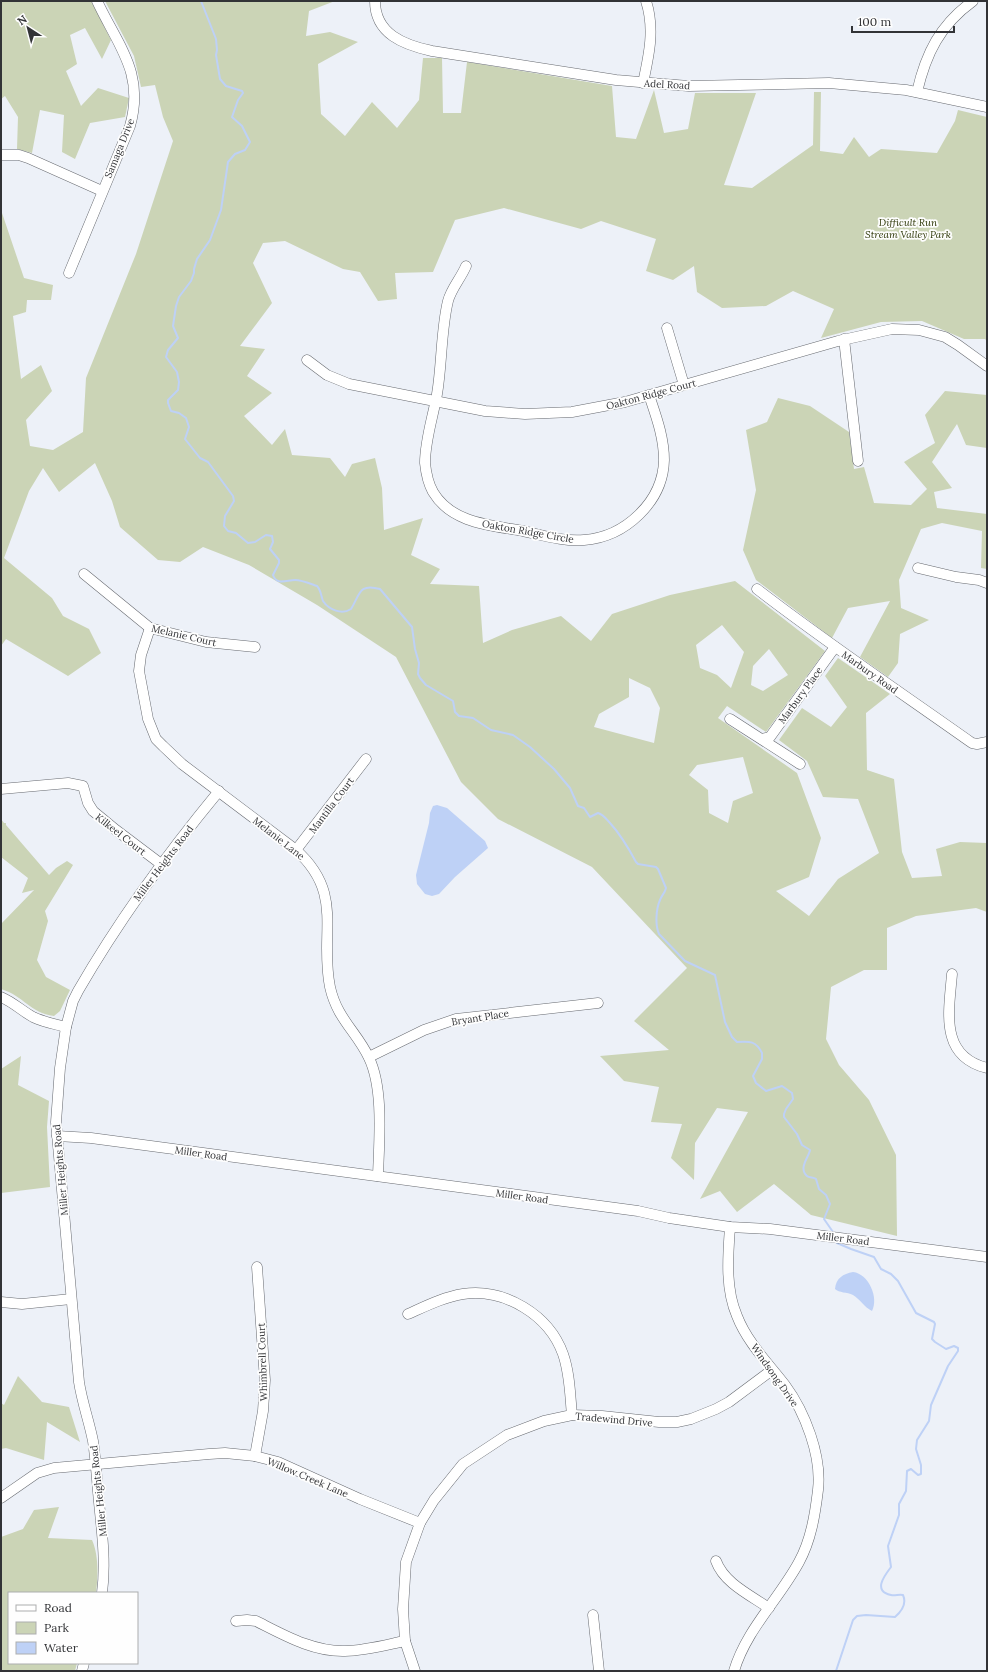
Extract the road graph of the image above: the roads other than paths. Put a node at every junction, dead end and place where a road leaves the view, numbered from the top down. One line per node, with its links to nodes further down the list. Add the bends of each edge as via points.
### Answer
1 (97, 1): 9 (street, Samaga Drive, via 130,67 135,94 130,126)
2 (375, 1): 5 (street, Adel Road, via 376,14 388,33 417,48)
3 (646, 1): 5 (street, via 651,34 650,53)
4 (973, 1): 6 (street, via 953,17 935,41 924,66)
5 (643, 83): 6 (street, Adel Road, via 689,86 828,83)
6 (917, 92): 7 (street, Adel Road)
7 (987, 106)
8 (1, 154): 9 (street, via 28,158)
9 (102, 191): 11 (street, Samaga Drive)
10 (466, 266): 18 (street, Oakton Ridge Circle, via 448,300)
11 (69, 273)
12 (667, 328): 16 (street)
13 (844, 339): 15 (street, Oakton Ridge Court, via 892,329 919,330 945,337); 16 (street, Oakton Ridge Court); 19 (street)
14 (308, 360): 18 (street, Oakton Ridge Court, via 327,375 342,382)
15 (987, 366)
16 (684, 385): 17 (street, Oakton Ridge Court)
17 (649, 395): 18 (street, Oakton Ridge Court, via 599,408 545,414 505,413); 18 (street, Oakton Ridge Circle, via 664,448 663,472 659,484 647,505 631,522 607,535 584,540 473,522 444,506 431,487 425,464)
18 (436, 401)
19 (858, 461)
20 (918, 568): 22 (street)
21 (84, 574): 24 (street, Melanie Court)
22 (987, 583)
23 (757, 589): 26 (street, Marbury Road)
24 (150, 628): 25 (street, Melanie Court, via 206,642); 33 (street, Melanie Lane, via 139,667 152,729 162,746)
25 (255, 647)
26 (835, 647): 28 (street, Marbury Place, via 770,737); 29 (street, Marbury Road, via 972,743)
27 (730, 719): 28 (street)
28 (762, 739): 31 (street)
29 (987, 742)
30 (366, 759): 34 (street, Mantilla Court)
31 (800, 764)
32 (1, 789): 35 (street, Kilkeel Court, via 68,783 83,786 93,811)
33 (219, 791): 34 (street, Melanie Lane); 35 (street, Miller Heights Road)
34 (296, 850): 40 (street, Melanie Lane, via 312,865 324,888 328,908 328,972 334,1000 345,1022)
35 (161, 864): 39 (street, Miller Heights Road, via 128,910 84,980 73,1001)
36 (952, 974): 41 (street, via 950,1033 963,1055)
37 (1, 997): 39 (street, via 40,1020)
38 (598, 1003): 40 (street, Bryant Place, via 456,1019 424,1030)
39 (66, 1027): 42 (street, Miller Heights Road, via 56,1111)
40 (369, 1057): 43 (street, Melanie Lane, via 377,1087)
41 (987, 1068)
42 (57, 1136): 43 (street, Miller Road, via 91,1138); 47 (street, Miller Heights Road)
43 (378, 1176): 44 (street, Miller Road, via 638,1211)
44 (730, 1227): 45 (street, Miller Road, via 770,1229); 50 (street, Windsong Drive, via 730,1295 737,1317 752,1344)
45 (987, 1257)
46 (257, 1267): 52 (street, Whimbrell Court, via 265,1380 263,1411)
47 (71, 1299): 48 (street, via 22,1304); 53 (street, Miller Heights Road, via 80,1394 93,1441)
48 (1, 1302)
49 (408, 1314): 51 (street, via 435,1302 464,1294 501,1297 529,1310 548,1328 562,1353 569,1380)
50 (772, 1370): 51 (street, Tradewind Drive, via 729,1402 677,1422); 58 (street, Windsong Drive, via 797,1404 806,1424 816,1455 818,1488 807,1545 799,1563)
51 (572, 1415): 55 (street, Tradewind Drive, via 507,1435 463,1464 434,1500)
52 (255, 1456): 53 (street, Willow Creek Lane, via 225,1453); 55 (street, Willow Creek Lane, via 278,1462)
53 (96, 1465): 54 (street, Willow Creek Lane, via 47,1470 28,1478); 57 (street, Miller Heights Road, via 103,1536)
54 (1, 1498)
55 (420, 1523): 61 (street, Tradewind Drive, via 406,1562 402,1609)
56 (716, 1561): 58 (street, via 718,1568 728,1579)
57 (102, 1592)
58 (769, 1608): 64 (street, Windsong Drive, via 741,1654)
59 (593, 1615): 63 (street)
60 (236, 1621): 61 (street, via 256,1621 309,1646 331,1651 365,1649)
61 (406, 1641): 62 (street, Tradewind Drive)
62 (416, 1671)
63 (599, 1671)
64 (734, 1671)

